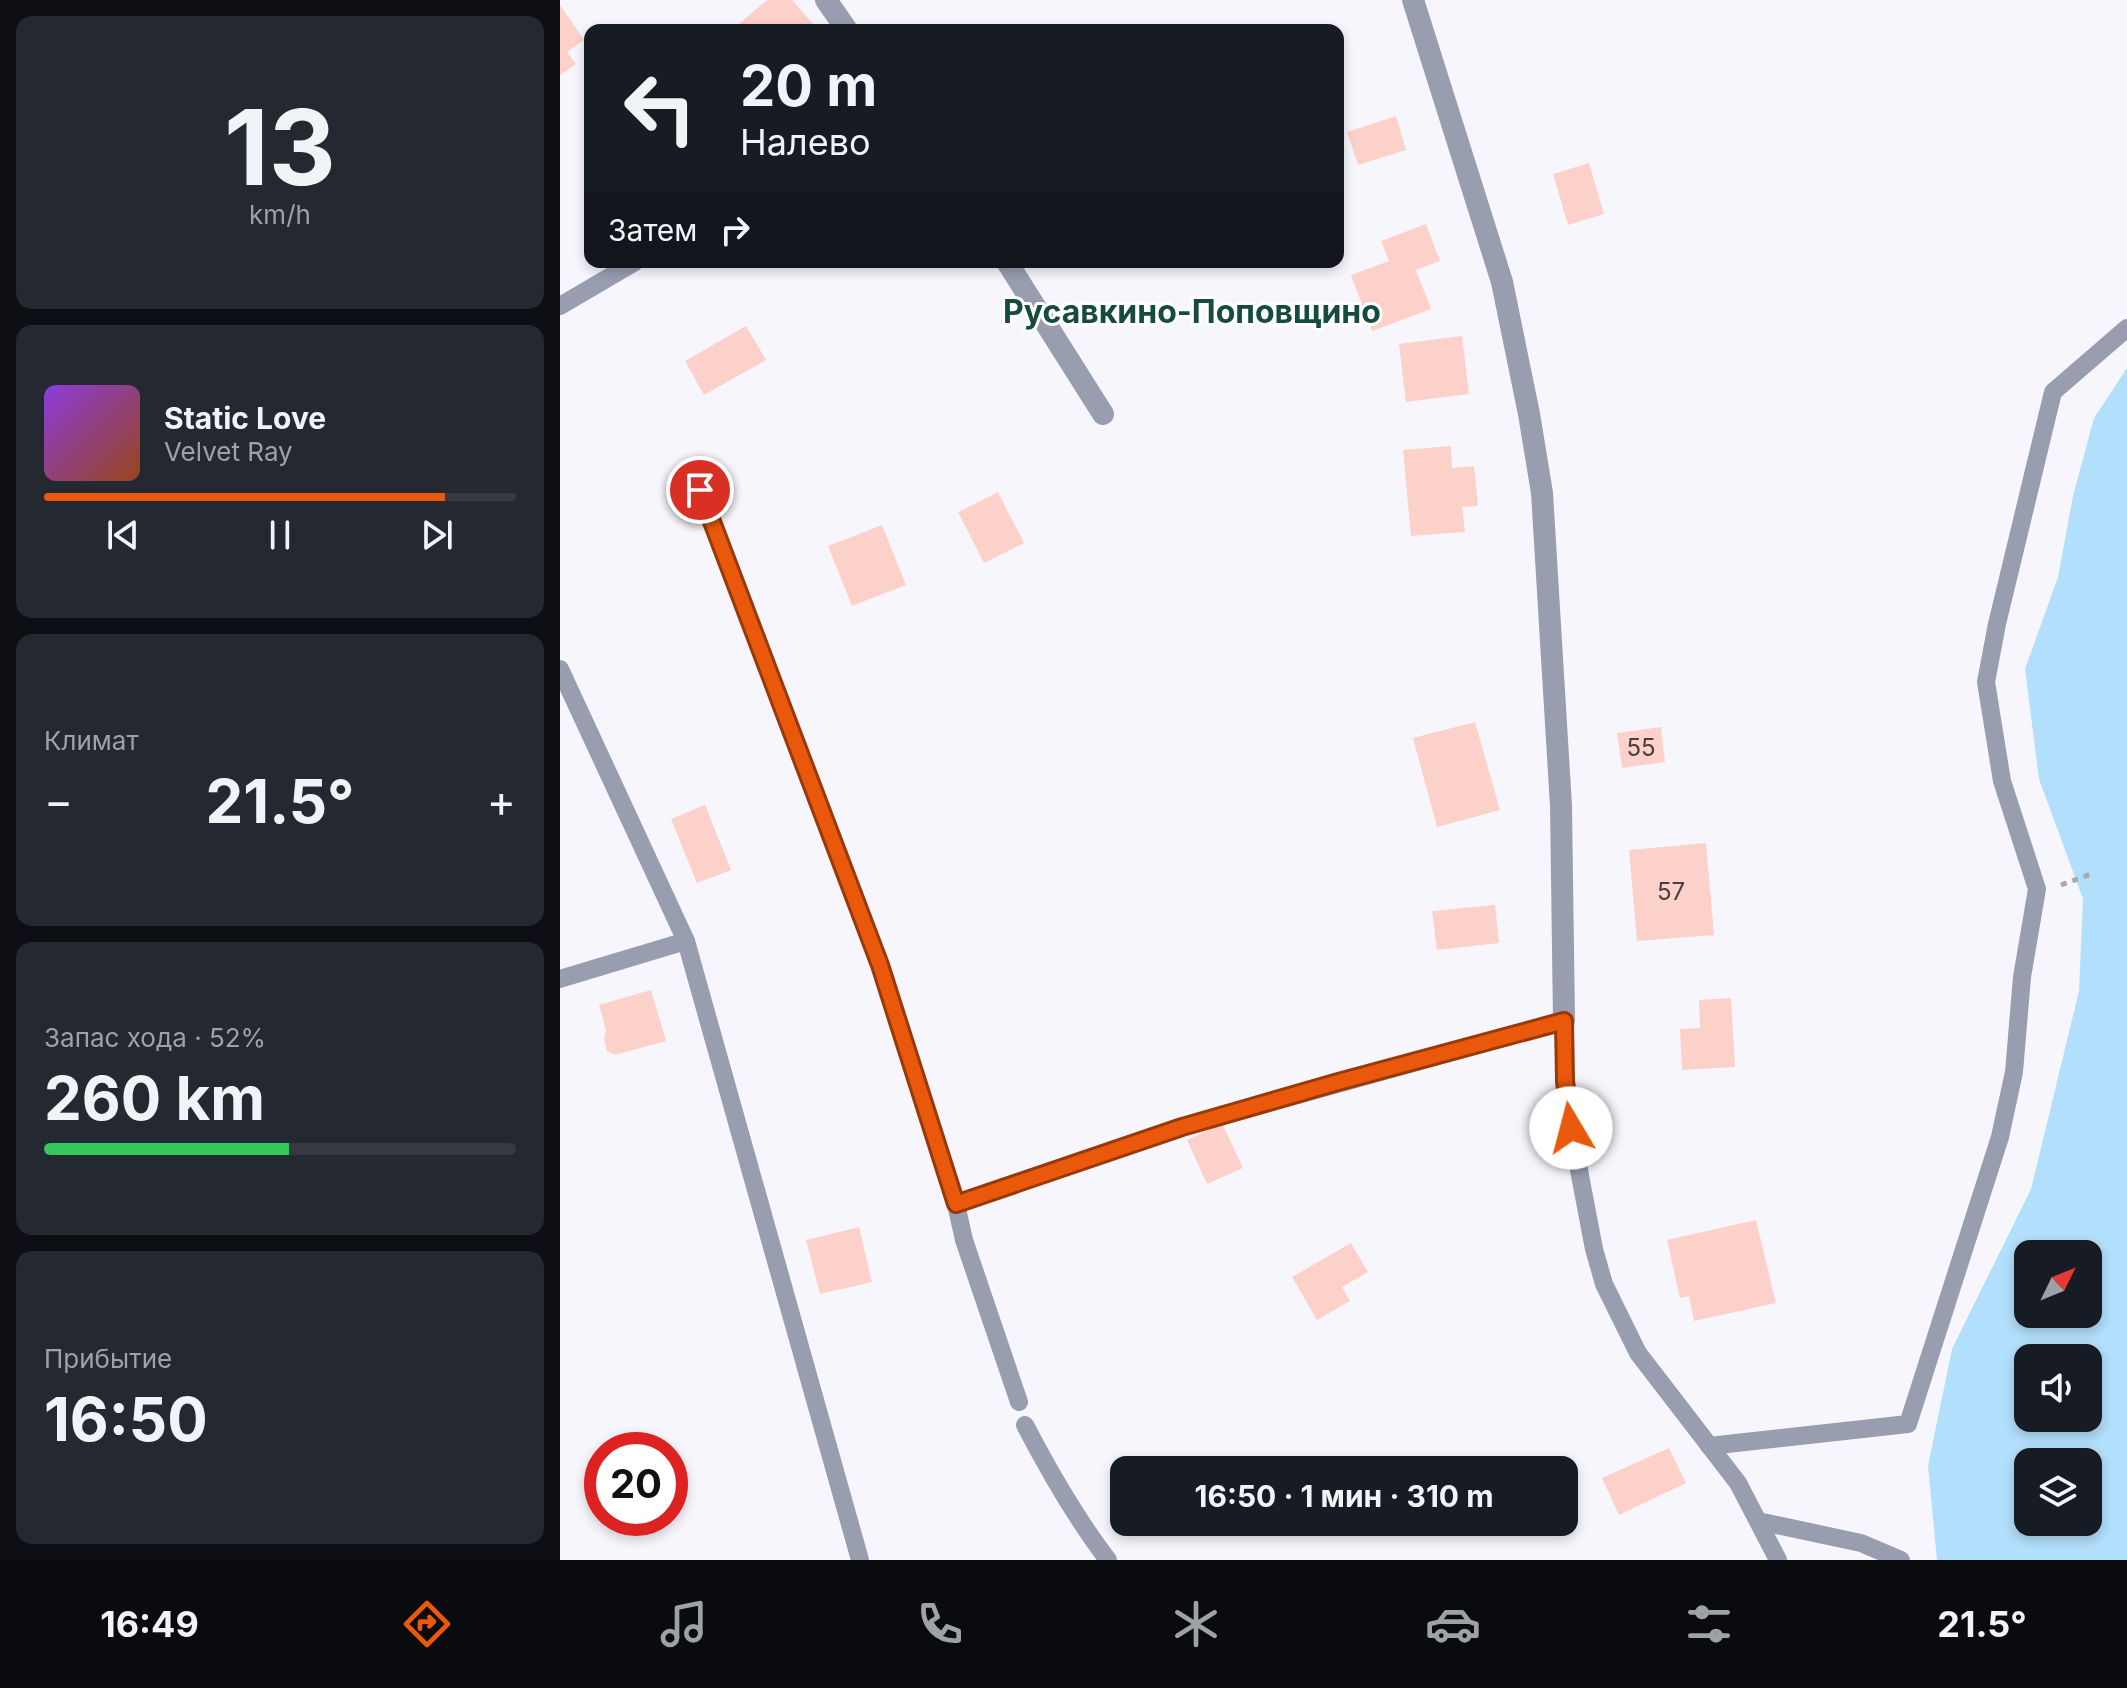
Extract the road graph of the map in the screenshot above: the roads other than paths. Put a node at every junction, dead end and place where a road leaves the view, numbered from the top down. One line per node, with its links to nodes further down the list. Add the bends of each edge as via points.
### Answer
1 (826, 0): 3 (street)
2 (1413, 0): 13 (street, via 1502,282 1542,493 1561,806)
3 (843, 24)
4 (625, 268): 6 (lane)
5 (1011, 268): 8 (street)
6 (560, 306)
7 (2127, 328): 17 (lane, via 2053,392 1997,624 1986,682 2002,781 2037,889 2014,1072 2000,1137 1908,1424)
8 (1103, 414)
9 (700, 490): 14 (lane, via 880,965)
10 (560, 669): 11 (lane)
11 (686, 941): 12 (lane); 19 (lane)
12 (560, 979)
13 (1564, 1021): 14 (lane, via 1182,1127); 17 (lane, via 1571,1128 1604,1284 1638,1353)
14 (956, 1204): 15 (lane)
15 (1019, 1402)
16 (1025, 1425): 20 (lane, via 1079,1523)
17 (1709, 1446): 18 (lane, via 1738,1483)
18 (1758, 1521): 21 (lane); 22 (lane, via 1861,1543)
19 (860, 1560)
20 (1108, 1560)
21 (1778, 1560)
22 (1901, 1560)

